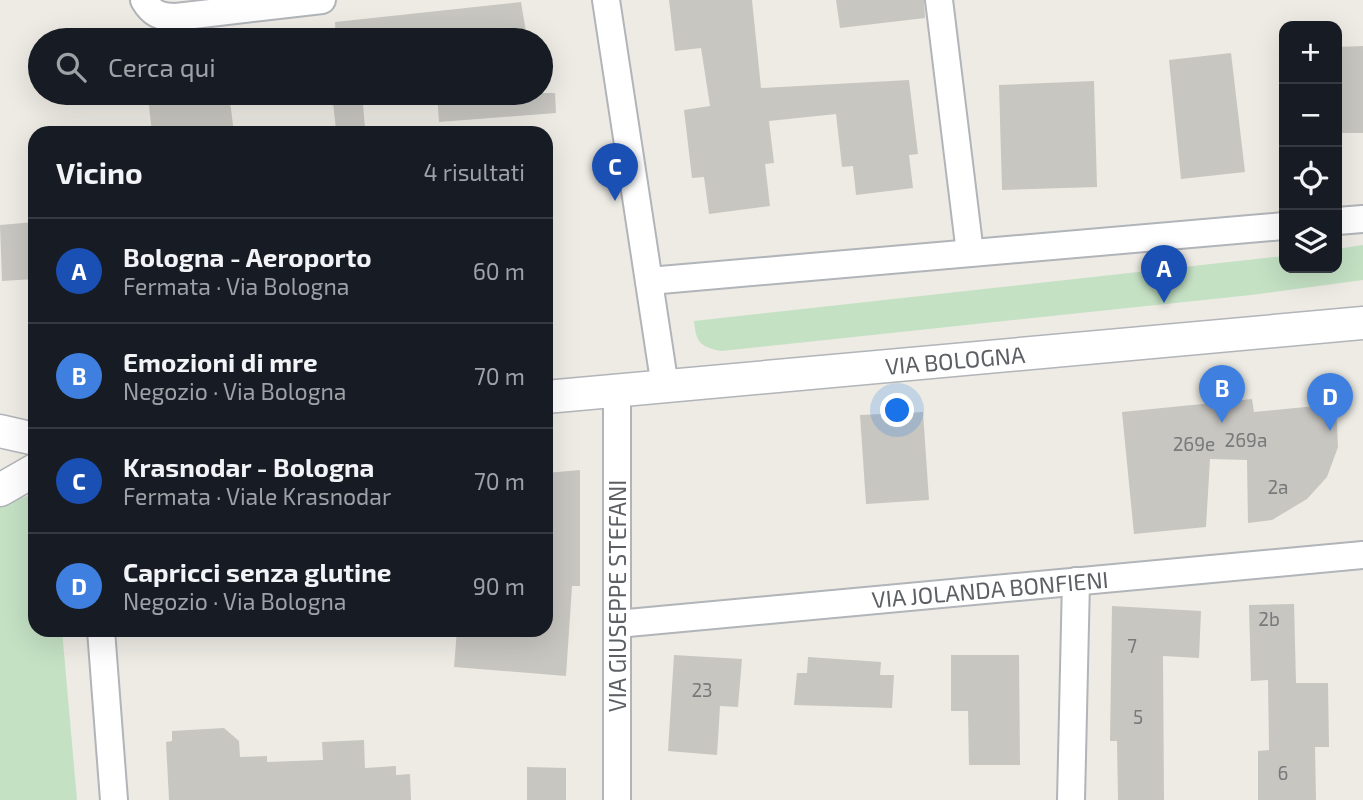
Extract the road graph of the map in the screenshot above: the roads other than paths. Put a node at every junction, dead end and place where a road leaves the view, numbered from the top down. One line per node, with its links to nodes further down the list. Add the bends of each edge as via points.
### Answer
1 (144, 0): 5 (street, via 161,17)
2 (322, 0): 5 (street)
3 (606, 0): 10 (street)
4 (939, 0): 9 (street)
5 (222, 6)
6 (1363, 219): 7 (street)
7 (1342, 221)
8 (1279, 226): 9 (street)
9 (970, 253): 10 (street)
10 (649, 281): 12 (street)
11 (1363, 323): 12 (street, VIA BOLOGNA)
12 (665, 387): 13 (street, VIA BOLOGNA)
13 (617, 391): 14 (street, VIA BOLOGNA); 23 (street, VIA GIUSEPPE STEFANI)
14 (553, 396)
15 (0, 431): 16 (street)
16 (28, 437)
17 (28, 456): 18 (street)
18 (0, 467)
19 (28, 474): 20 (street)
20 (0, 489)
21 (1363, 555): 22 (street, VIA JOLANDA BONFIENI)
22 (1076, 581): 23 (street, VIA JOLANDA BONFIENI); 27 (street)
23 (617, 624): 26 (street, VIA GIUSEPPE STEFANI)
24 (102, 637): 25 (street)
25 (114, 800)
26 (617, 800)
27 (1071, 800)

